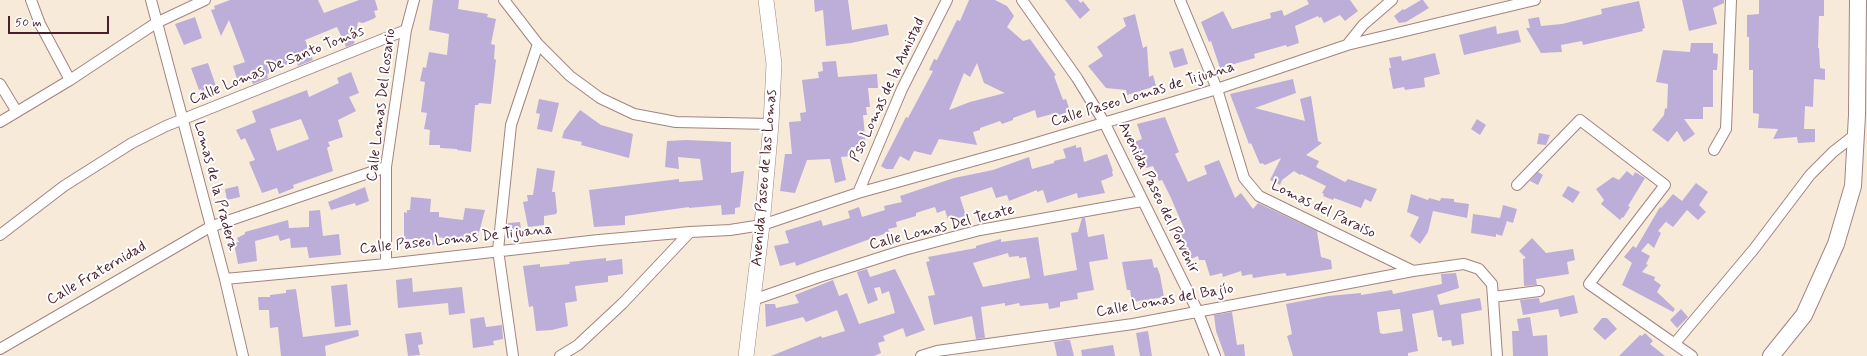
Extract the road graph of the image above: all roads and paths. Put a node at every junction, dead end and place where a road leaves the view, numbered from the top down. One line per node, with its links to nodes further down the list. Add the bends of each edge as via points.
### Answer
1 (31, 0): 18 (street, via 40,24)
2 (151, 0): 14 (street, Lomas de la Pradera)
3 (206, 0): 14 (street)
4 (414, 0): 15 (street, Calle Lomas Del Rosario)
5 (504, 0): 16 (street)
6 (766, 0): 25 (street, Avenida Paseo de las Lomas, via 774,64)
7 (948, 0): 30 (street, Pso Lomas de la Amistad, via 902,89)
8 (1022, 0): 24 (street, Avenida Paseo del Porvenir, via 1077,78)
9 (1180, 0): 20 (street, Lomas del Paraiso)
10 (1392, 0): 17 (street, via 1363,25)
11 (1535, 0): 17 (street, Calle Paseo Lomas de Tijuana)
12 (1731, 0): 27 (street, via 1726,129)
13 (1858, 0): 26 (main road)
14 (156, 23): 18 (street); 22 (street, Lomas de la Pradera)
15 (406, 30): 22 (street, Calle Lomas De Santo Tomás); 28 (street, Calle Lomas Del Rosario)
16 (538, 44): 25 (street, via 570,76 600,98 634,114 676,122); 36 (street, via 511,125)
17 (1347, 45): 20 (street, Calle Paseo Lomas de Tijuana)
18 (70, 80): 21 (street)
19 (0, 84): 21 (street)
20 (1218, 89): 24 (street, Calle Paseo Lomas de Tijuana); 38 (street, Lomas del Paraiso, via 1244,178 1259,196)
21 (17, 112): 23 (street)
22 (182, 120): 33 (street, Lomas de la Pradera); 35 (street, Calle Lomas De Santo Tomás, via 132,143 64,186)
23 (0, 122)
24 (1104, 122): 30 (street, Calle Paseo Lomas de Tijuana); 31 (street, Avenida Paseo del Porvenir)
25 (771, 124): 32 (street, Avenida Paseo de las Lomas)
26 (1856, 134): 44 (street, via 1810,175 1754,249); 54 (main road, via 1853,186 1836,244 1804,315)
27 (1714, 150)
28 (386, 167): 33 (street, Calle Fraternidad); 37 (street, Calle Lomas Del Rosario)
29 (1517, 185): 44 (street, via 1580,120 1665,185 1589,284)
30 (858, 193): 32 (street, Calle Paseo Lomas de Tijuana)
31 (1142, 201): 42 (street, Calle Lomas Del Tecate, via 980,230 904,250); 43 (street, Avenida Paseo del Porvenir)
32 (762, 225): 34 (street, Calle Paseo Lomas De Tijuana); 42 (street, Avenida Paseo de las Lomas)
33 (210, 227): 39 (street, Lomas de la Pradera); 45 (street, Calle Fraternidad)
34 (690, 232): 36 (street, Calle Paseo Lomas De Tijuana); 48 (street, via 623,303 578,345)
35 (0, 235)
36 (498, 250): 37 (street, Calle Paseo Lomas De Tijuana); 47 (street)
37 (386, 264): 39 (street, Calle Paseo Lomas De Tijuana)
38 (1413, 270): 41 (street, Calle Lomas del Bajío, via 1464,264 1479,269 1492,284); 43 (street, Calle Lomas del Bajío)
39 (225, 279): 46 (street, Lomas de la Pradera)
40 (1539, 291): 41 (street)
41 (1493, 297): 52 (street, Calle Lomas del Bajío)
42 (753, 300): 49 (street, Avenida Paseo de las Lomas)
43 (1197, 310): 50 (street, Calle Lomas del Bajío, via 1133,324 937,351); 51 (street, Avenida Paseo del Porvenir)
44 (1675, 343): 53 (street)
45 (0, 349)
46 (243, 356)
47 (513, 356)
48 (560, 356)
49 (746, 356)
50 (921, 356)
51 (1215, 356)
52 (1497, 356)
53 (1692, 356)
54 (1771, 356)

